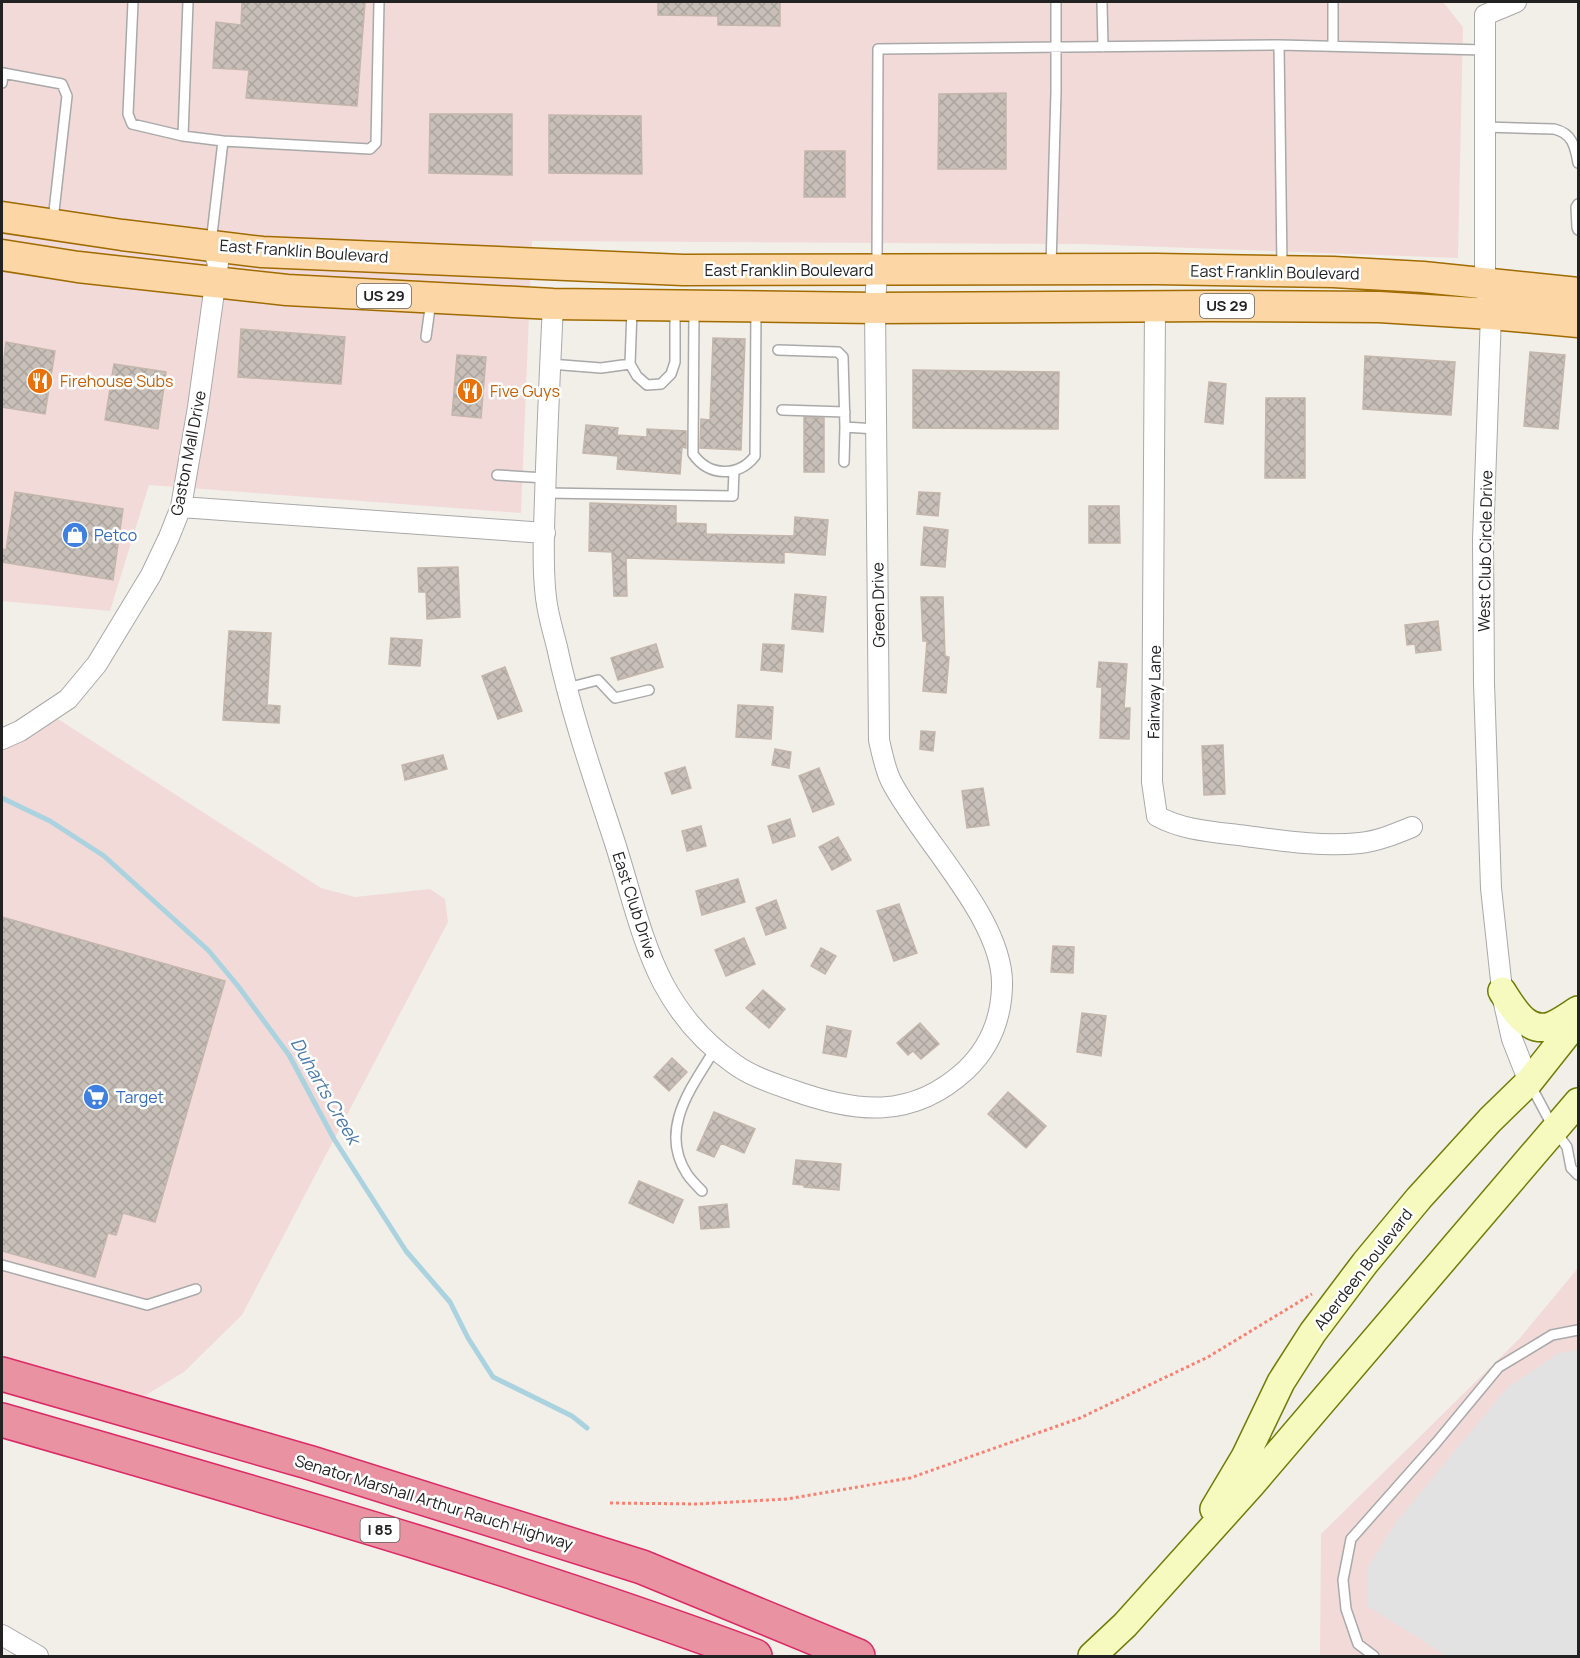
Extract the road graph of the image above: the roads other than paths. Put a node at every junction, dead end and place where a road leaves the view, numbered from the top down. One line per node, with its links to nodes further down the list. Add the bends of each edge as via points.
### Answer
1 (133, 2): 16 (lane, via 128,114 132,124)
2 (188, 2): 16 (lane)
3 (379, 2): 17 (lane, via 376,143 370,149)
4 (1056, 2): 12 (lane)
5 (1102, 2): 10 (lane)
6 (1333, 2): 11 (lane)
7 (1516, 2): 8 (street)
8 (1480, 8): 13 (street, West Club Circle Drive)
9 (1279, 45): 10 (lane); 11 (lane); 27 (lane)
10 (1103, 46): 12 (lane)
11 (1333, 46): 13 (lane)
12 (1056, 47): 25 (lane, via 878,49); 26 (lane)
13 (1485, 50): 15 (street, West Club Circle Drive)
14 (2, 83): 21 (lane, via 3,73 62,84 67,96)
15 (1485, 127): 18 (lane, via 1564,131 1571,138); 29 (street, West Club Circle Drive)
16 (183, 135): 17 (lane)
17 (223, 141): 23 (lane)
18 (1578, 163)
19 (1578, 204): 22 (lane)
20 (2, 218): 21 (main road, East Franklin Boulevard / US 29)
21 (52, 225): 23 (main road, East Franklin Boulevard / US 29)
22 (1578, 230)
23 (211, 245): 25 (main road, East Franklin Boulevard / US 29, via 262,252 683,270); 28 (street, Gaston Mall Drive, via 218,263)
24 (2, 255): 28 (main road, East Franklin Boulevard / US 29)
25 (876, 269): 26 (main road, East Franklin Boulevard / US 29); 37 (street, Green Drive)
26 (1050, 269): 27 (main road, East Franklin Boulevard / US 29)
27 (1282, 271): 29 (main road, East Franklin Boulevard / US 29)
28 (216, 282): 31 (main road, East Franklin Boulevard / US 29); 52 (street, Gaston Mall Drive)
29 (1485, 284): 30 (main road, East Franklin Boulevard / US 29); 38 (street, West Club Circle Drive)
30 (1578, 293)
31 (431, 298): 32 (main road, East Franklin Boulevard / US 29); 40 (lane)
32 (553, 304): 33 (main road, East Franklin Boulevard / US 29); 42 (street, East Club Drive)
33 (632, 305): 34 (main road, East Franklin Boulevard / US 29); 43 (lane)
34 (684, 305): 35 (main road, East Franklin Boulevard / US 29); 43 (lane, via 671,374 661,384 647,385); 49 (lane, via 693,454 699,463 713,470)
35 (756, 306): 37 (main road, East Franklin Boulevard / US 29); 49 (lane, via 755,456 747,466)
36 (1155, 306): 37 (main road, East Franklin Boulevard / US 29); 38 (main road, East Franklin Boulevard / US 29, via 1379,307); 57 (street, Fairway Lane, via 1152,782 1158,816 1171,824 1199,830 1326,846 1362,843)
37 (875, 308): 47 (street, Green Drive)
38 (1491, 314): 39 (main road, East Franklin Boulevard / US 29); 59 (street, West Club Circle Drive, via 1483,540 1484,683 1491,888)
39 (1578, 322)
40 (426, 337)
41 (778, 350): 45 (lane, via 838,352 843,357)
42 (550, 364): 43 (lane, via 601,368); 51 (street, East Club Drive)
43 (630, 364)
44 (782, 410): 45 (lane)
45 (844, 412): 46 (lane)
46 (845, 427): 47 (lane); 48 (lane)
47 (876, 429): 58 (street, Green Drive, via 879,740 897,792)
48 (844, 462)
49 (734, 471): 51 (lane, via 733,496)
50 (497, 475): 51 (lane)
51 (545, 486): 53 (street, East Club Drive)
52 (181, 507): 53 (street); 56 (street, Gaston Mall Drive, via 151,575 97,664 68,699)
53 (545, 533): 54 (street, East Club Drive, via 546,598)
54 (567, 688): 55 (lane, via 598,680 615,698); 62 (street, East Club Drive, via 660,979 679,1012)
55 (649, 690)
56 (2, 739)
57 (1412, 827)
58 (979, 913): 62 (street, East Club Drive, via 995,946 1003,984 998,1022 980,1056 952,1082 918,1101 880,1109 843,1105 769,1082 735,1065)
59 (1502, 991): 60 (main road, via 1520,1018 1530,1024 1551,1026); 63 (street, West Club Circle Drive, via 1512,1039)
60 (1578, 1010)
61 (1578, 1020): 63 (main road, Aberdeen Boulevard)
62 (715, 1049): 68 (lane, via 686,1096 674,1135 687,1174)
63 (1529, 1082): 65 (lane); 76 (main road, Aberdeen Boulevard, via 1419,1198 1313,1332 1281,1382)
64 (1578, 1102): 65 (main road, Aberdeen Boulevard)
65 (1561, 1138): 66 (lane); 67 (lane, via 1571,1168); 76 (main road, Aberdeen Boulevard)
66 (1578, 1148)
67 (1578, 1175)
68 (702, 1191)
69 (2, 1265): 70 (lane, via 147,1305)
70 (196, 1289)
71 (1578, 1330): 82 (lane, via 1552,1335 1499,1366 1351,1539 1343,1580 1346,1609 1358,1644)
72 (2, 1374): 80 (highway, Senator Marshall Arthur Rauch Highway, via 308,1462 642,1567)
73 (2, 1420): 75 (highway, I 85)
74 (2, 1441): 75 (highway)
75 (231, 1486): 79 (highway, I 85, via 506,1570)
76 (1193, 1550): 81 (main road, Aberdeen Boulevard)
77 (2, 1635): 78 (street)
78 (38, 1656)
79 (754, 1656)
80 (858, 1656)
81 (1092, 1656)
82 (1374, 1656)

